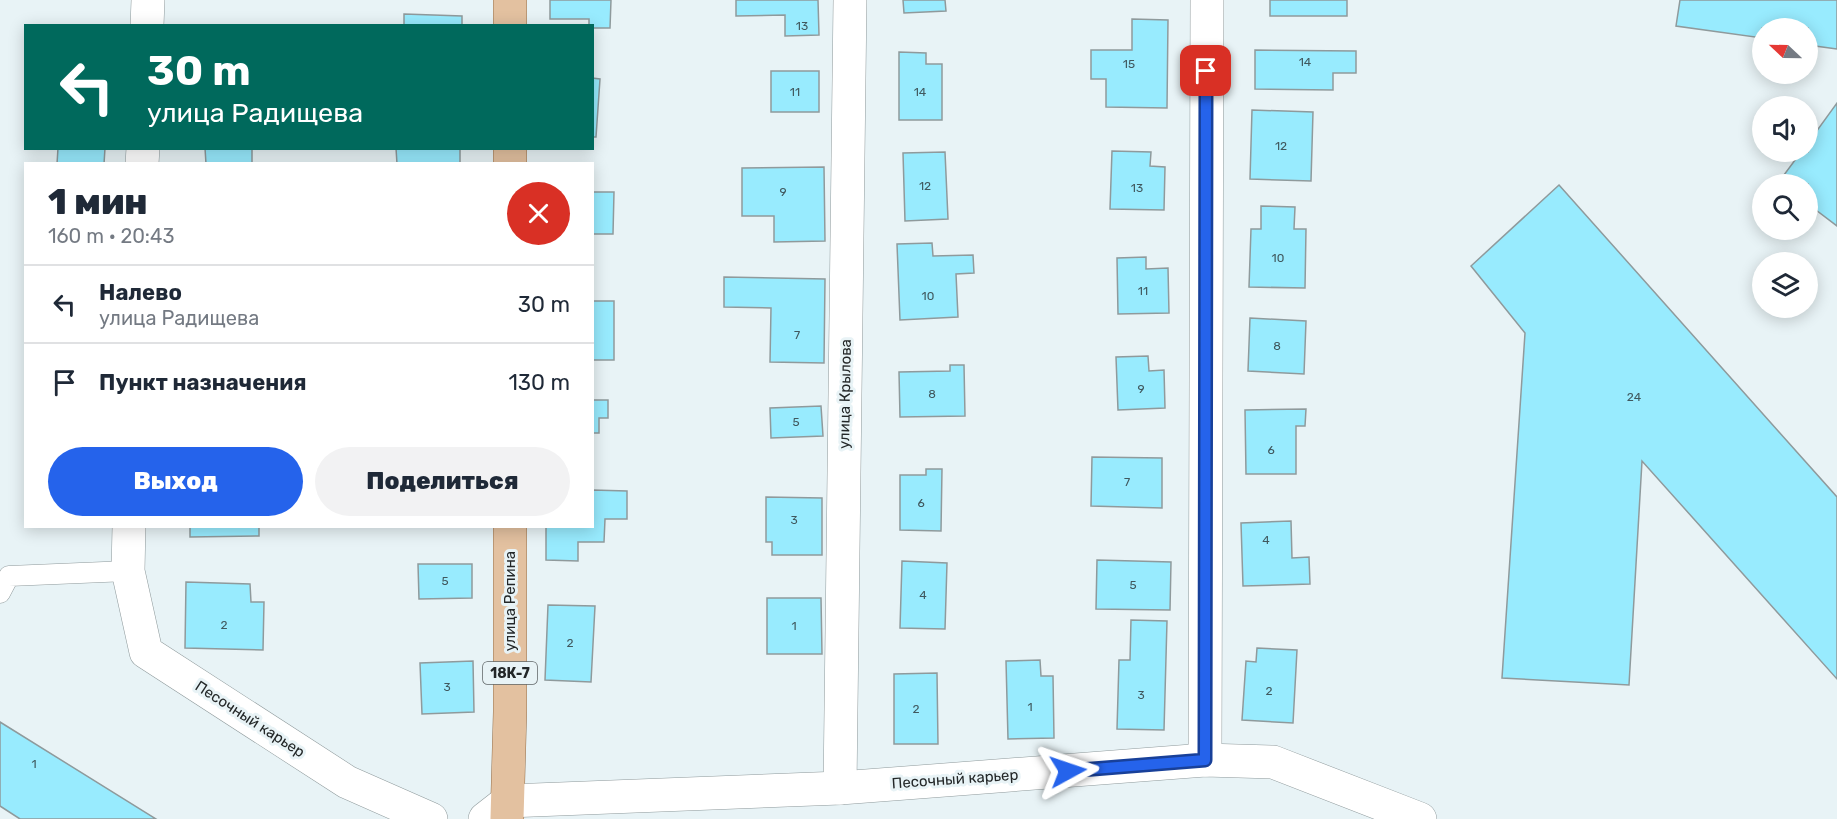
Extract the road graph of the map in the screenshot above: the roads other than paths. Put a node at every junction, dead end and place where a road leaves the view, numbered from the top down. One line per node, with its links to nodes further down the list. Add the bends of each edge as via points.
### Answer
1 (148, 0): 5 (street)
2 (510, 0): 6 (main road)
3 (850, 0): 12 (street, улица Крылова)
4 (1207, 0): 11 (street)
5 (147, 24)
6 (510, 24)
7 (129, 528): 9 (street, Песочный карьер)
8 (510, 528): 13 (main road, улица Репина / 18К-7, via 510,712)
9 (128, 571): 10 (lane, via 9,576); 14 (street, Песочный карьер, via 146,652 347,782)
10 (0, 593)
11 (1205, 760): 12 (street, Песочный карьер); 15 (street, Песочный карьер, via 1273,762)
12 (840, 788): 13 (street, Песочный карьер)
13 (500, 813)
14 (431, 819)
15 (1420, 819)

